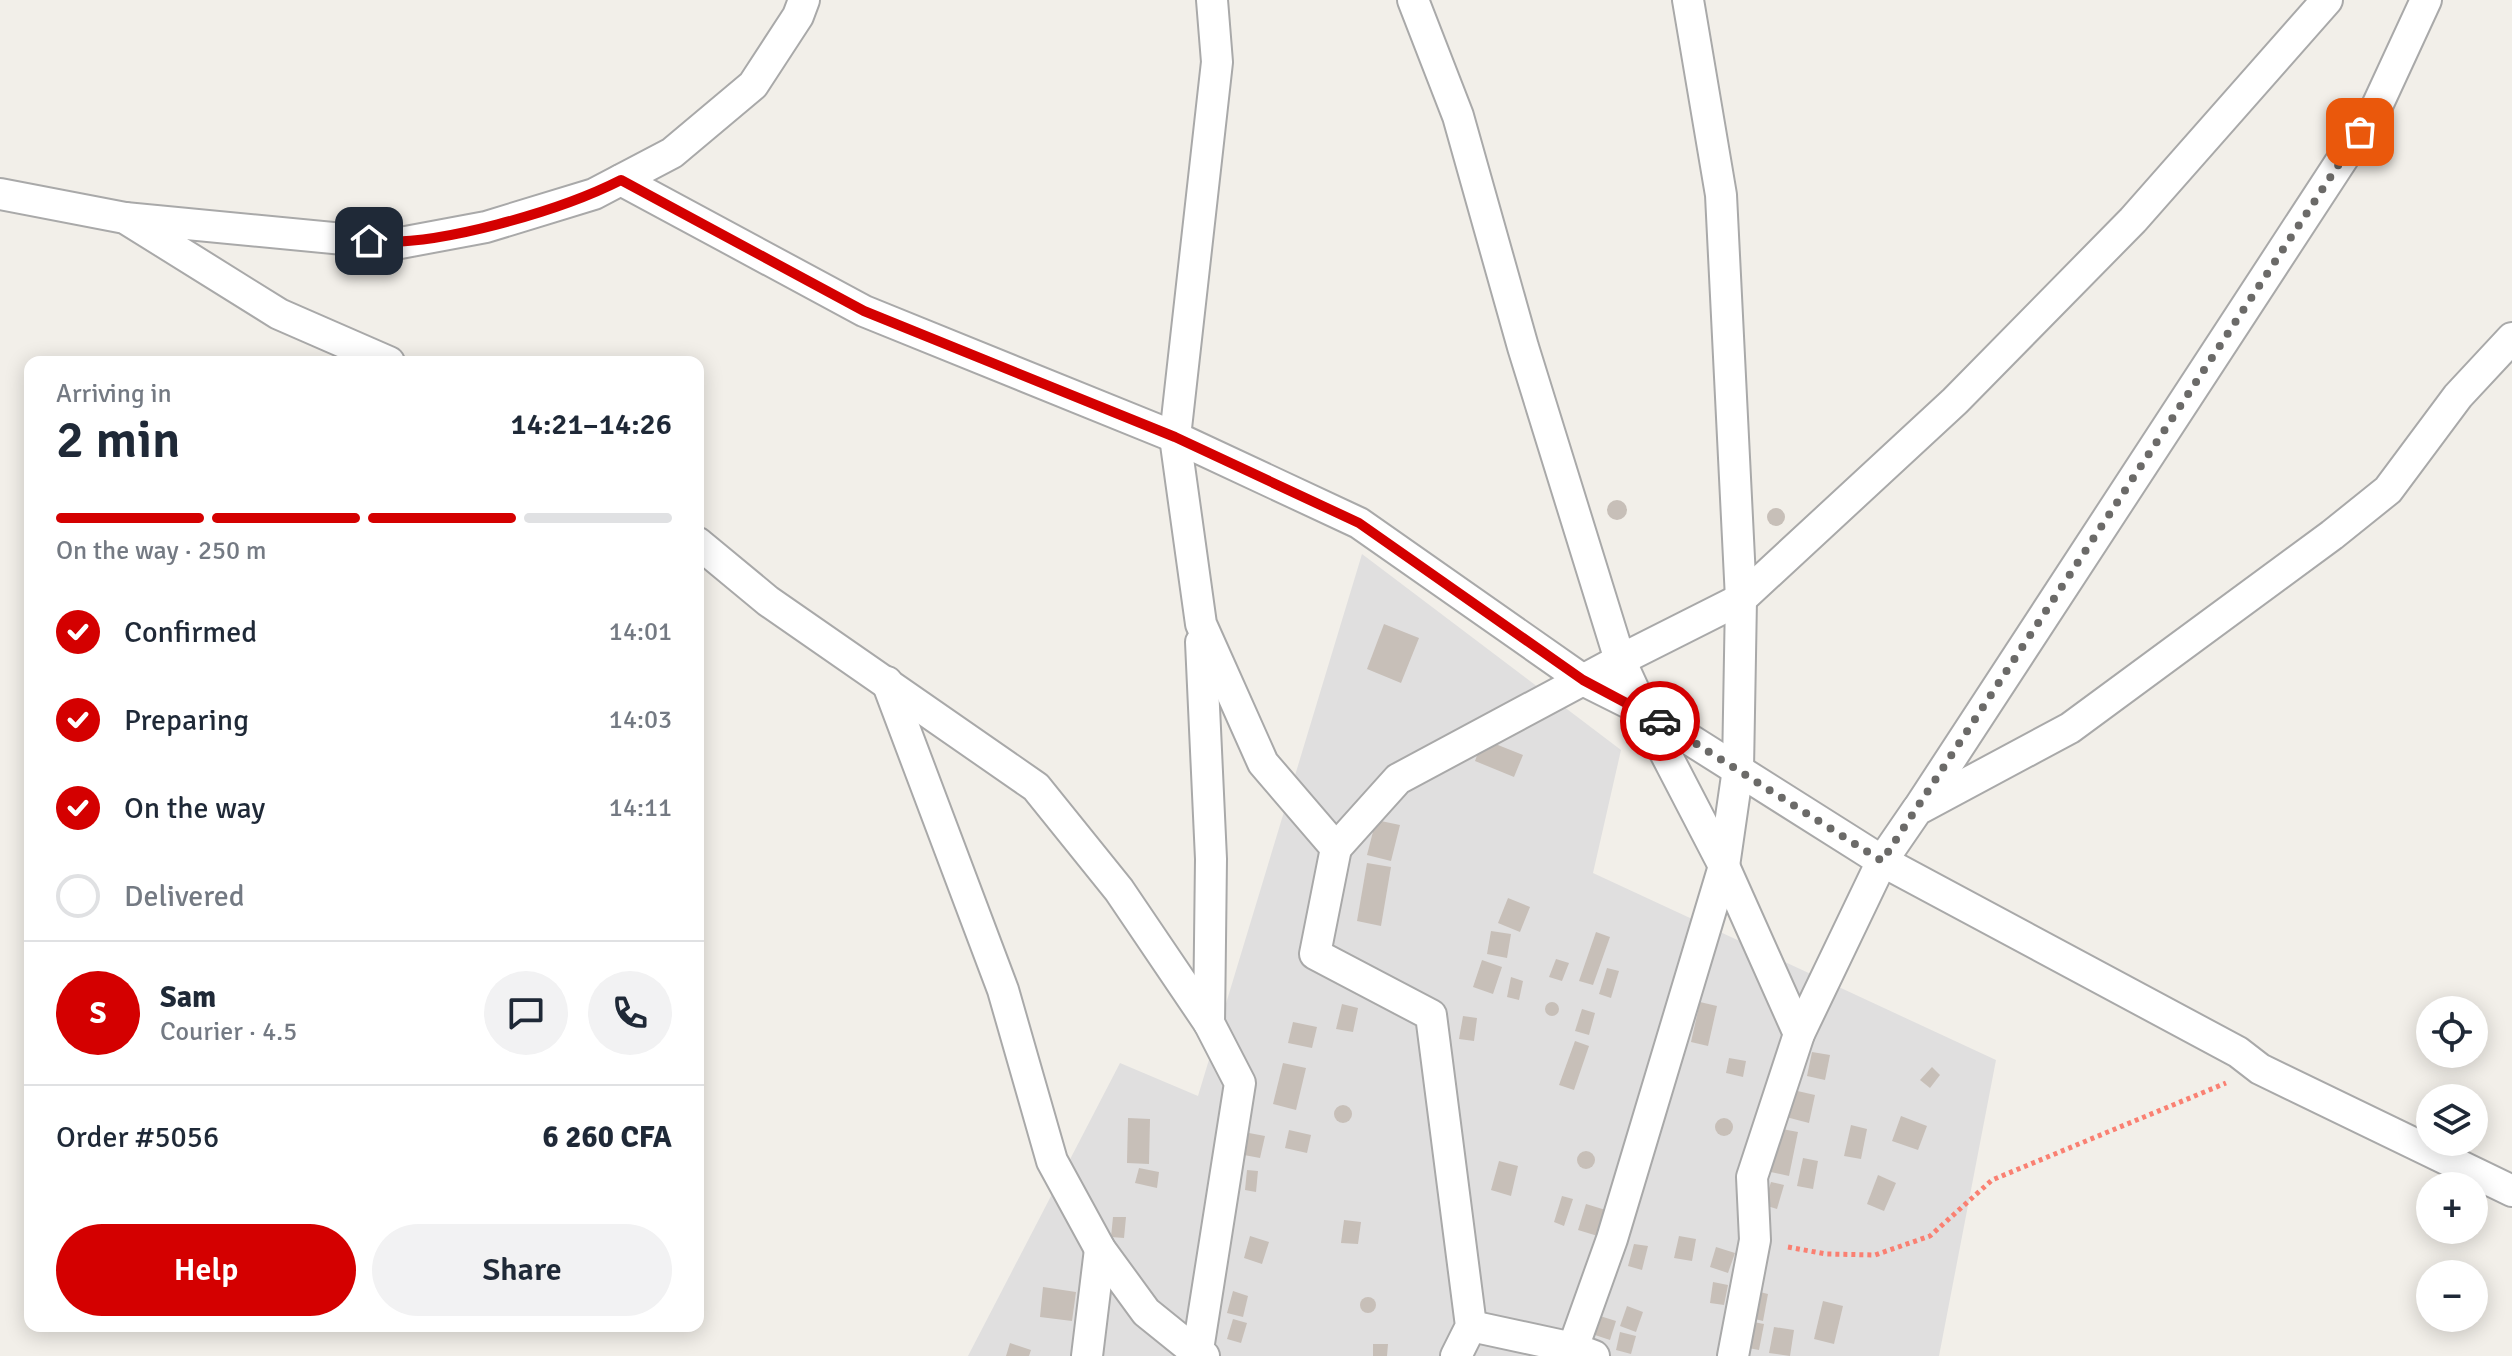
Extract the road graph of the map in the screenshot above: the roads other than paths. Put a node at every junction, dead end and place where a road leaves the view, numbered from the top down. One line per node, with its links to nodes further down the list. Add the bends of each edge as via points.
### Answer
1 (804, 0): 7 (street, via 753,85 672,153)
2 (1212, 0): 12 (street, via 1217,62)
3 (1413, 0): 16 (street, via 1458,116)
4 (1688, 0): 14 (street, via 1721,195)
5 (2327, 0): 14 (street, via 2133,220 1955,401)
6 (2426, 0): 21 (street, via 2377,106)
7 (621, 180): 9 (street, via 594,194 486,227 395,244); 12 (street, via 864,311)
8 (0, 194): 9 (street)
9 (125, 218): 11 (street, via 279,314)
10 (2512, 338): 21 (street, via 2458,396 2388,490 2332,535 2070,728)
11 (375, 356)
12 (1175, 437): 15 (street); 17 (street, via 1359,523)
13 (704, 548): 18 (street, via 768,601)
14 (1741, 599): 16 (street); 20 (street)
15 (1201, 624): 22 (street, via 1263,763); 25 (street, via 1211,859)
16 (1620, 660): 17 (street); 19 (street)
17 (1583, 680): 19 (street); 22 (street, via 1398,779)
18 (887, 682): 25 (street, via 1036,787 1119,890); 28 (street, via 1003,990 1052,1161)
19 (1643, 710): 20 (street); 24 (street)
20 (1738, 769): 23 (street); 24 (street)
21 (1917, 810): 23 (street)
22 (1336, 848): 29 (street, via 1315,954 1431,1015)
23 (1882, 861): 26 (street); 27 (street, via 2238,1052 2260,1069)
24 (1724, 866): 26 (street); 30 (street)
25 (1209, 1023): 31 (street, via 1240,1083)
26 (1799, 1034): 34 (street, via 1752,1177 1755,1240)
27 (2512, 1191)
28 (1100, 1249): 31 (street, via 1146,1312); 32 (street)
29 (1471, 1326): 30 (street); 33 (street)
30 (1583, 1352)
31 (1200, 1355)
32 (1087, 1356)
33 (1456, 1356)
34 (1733, 1356)

